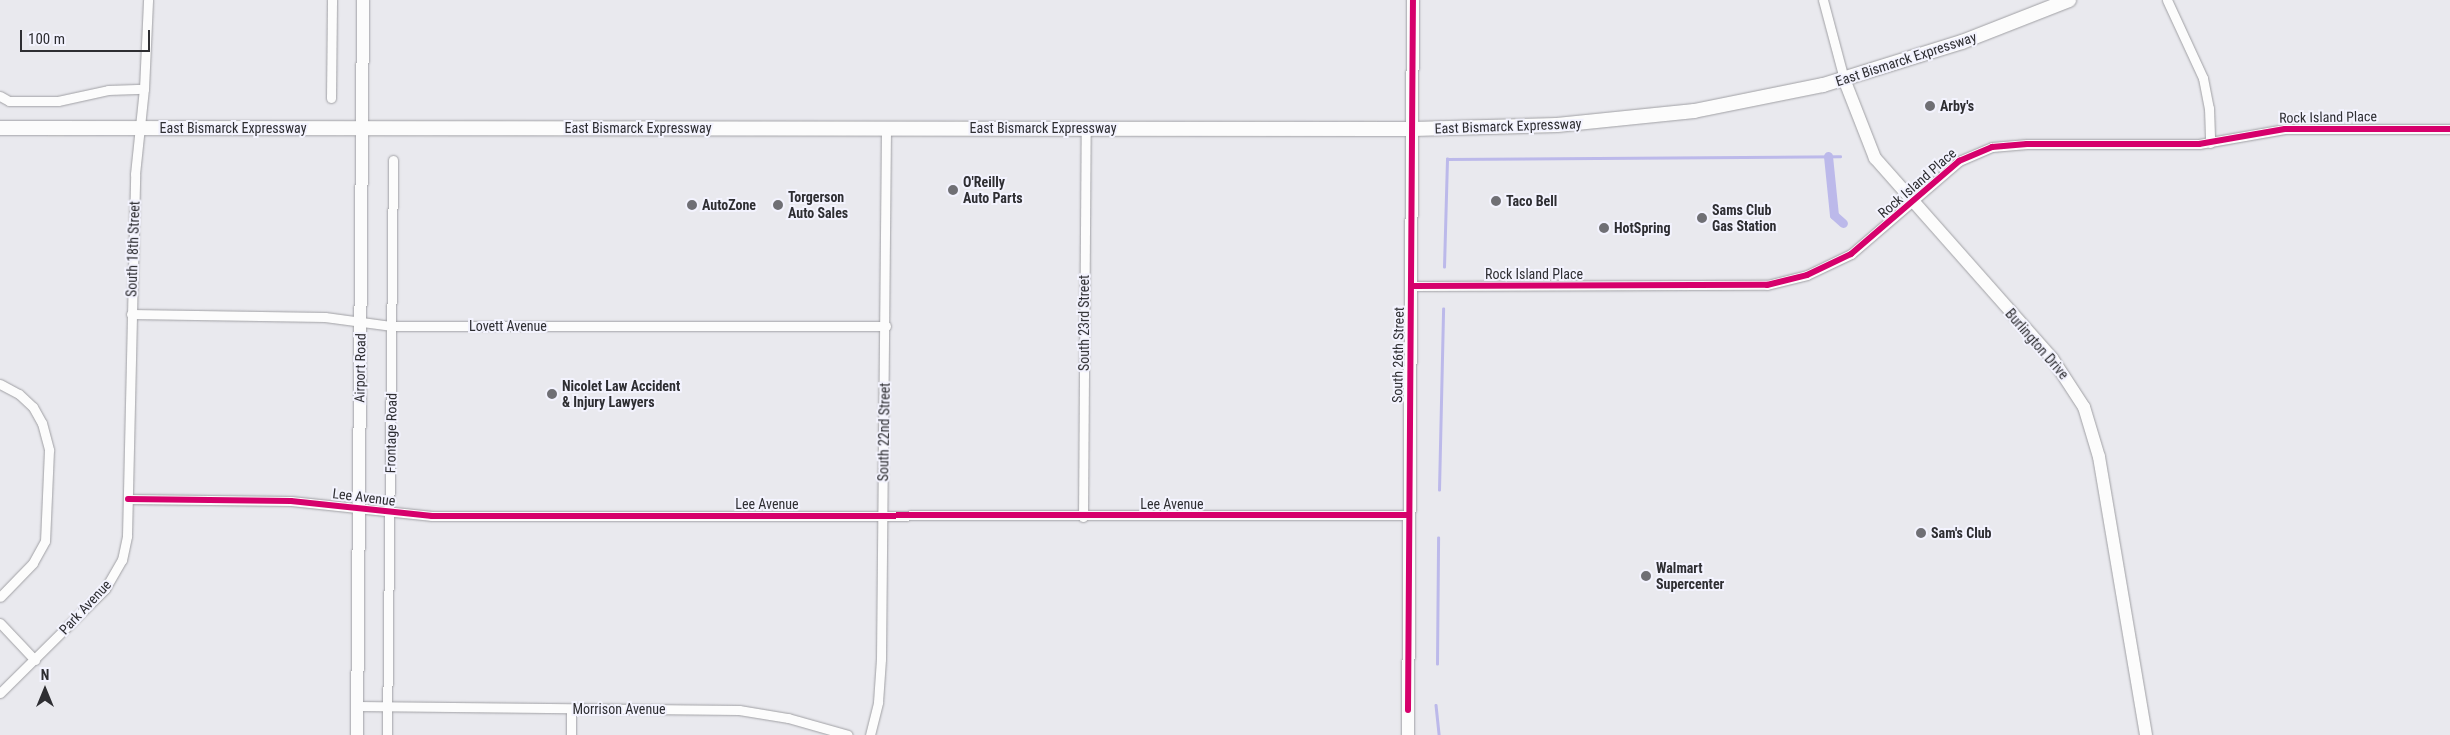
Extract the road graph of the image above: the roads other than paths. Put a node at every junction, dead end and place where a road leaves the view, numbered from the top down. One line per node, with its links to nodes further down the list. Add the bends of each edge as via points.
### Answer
1 (148, 0): 9 (street, South 18th Street)
2 (332, 0): 11 (street)
3 (363, 0): 14 (street, Airport Road)
4 (1413, 0): 17 (street, South 26th Street)
5 (1824, 0): 8 (street, Burlington Drive)
6 (2069, 0): 8 (main road, East Bismarck Expressway, via 1962,42)
7 (2167, 0): 19 (street, via 2203,78 2209,102)
8 (1844, 79): 17 (main road, East Bismarck Expressway, via 1756,100 1641,118 1541,126); 21 (street, Burlington Drive, via 1870,151)
9 (144, 89): 10 (street, via 108,90 58,101 8,101); 13 (street, South 18th Street)
10 (0, 96)
11 (331, 98)
12 (0, 128): 13 (main road, East Bismarck Expressway)
13 (140, 128): 14 (main road, East Bismarck Expressway); 23 (street, South 18th Street)
14 (362, 128): 15 (main road, East Bismarck Expressway); 24 (street, Airport Road)
15 (886, 128): 16 (main road, East Bismarck Expressway); 26 (street, South 22nd Street)
16 (1086, 128): 17 (main road, East Bismarck Expressway); 33 (street, South 23rd Street)
17 (1413, 129): 22 (street, South 26th Street)
18 (2450, 129): 19 (street, Rock Island Place, via 2285,129)
19 (2210, 143): 21 (street, Rock Island Place, via 1998,146 1964,158)
20 (393, 160): 25 (street, Frontage Road)
21 (1912, 203): 22 (street, Rock Island Place, via 1873,238 1843,259 1807,275 1767,285); 47 (street, Burlington Drive, via 2056,363 2084,407 2099,457)
22 (1412, 286): 31 (street, South 26th Street)
23 (131, 314): 24 (street, Lovett Avenue); 28 (street, South 18th Street)
24 (361, 320): 25 (street, Lovett Avenue); 29 (street, Airport Road)
25 (392, 326): 26 (street, Lovett Avenue); 30 (street, Frontage Road)
26 (886, 326): 32 (street, South 22nd Street)
27 (0, 384): 34 (street, via 19,394 33,407 42,423 49,450 44,541 34,563)
28 (128, 499): 29 (street, Lee Avenue, via 291,501); 36 (street, Park Avenue, via 127,536 122,560 112,580)
29 (359, 508): 30 (street, Lee Avenue); 38 (street, Airport Road)
30 (390, 512): 32 (street, Lee Avenue, via 449,516); 39 (street, Frontage Road)
31 (1408, 515): 33 (street, Lee Avenue); 46 (street, South 26th Street)
32 (883, 516): 33 (street, Lee Avenue); 45 (street, South 22nd Street, via 881,675)
33 (1082, 517)
34 (0, 597)
35 (0, 623): 36 (street)
36 (35, 660): 37 (street, Park Avenue)
37 (0, 693)
38 (357, 706): 39 (street, Morrison Avenue); 41 (street, Airport Road)
39 (388, 706): 40 (street, Morrison Avenue); 42 (street, Frontage Road)
40 (571, 709): 43 (street); 44 (street, Morrison Avenue, via 755,712 807,722)
41 (356, 735)
42 (388, 735)
43 (571, 735)
44 (848, 735)
45 (870, 735)
46 (1408, 735)
47 (2146, 735)

